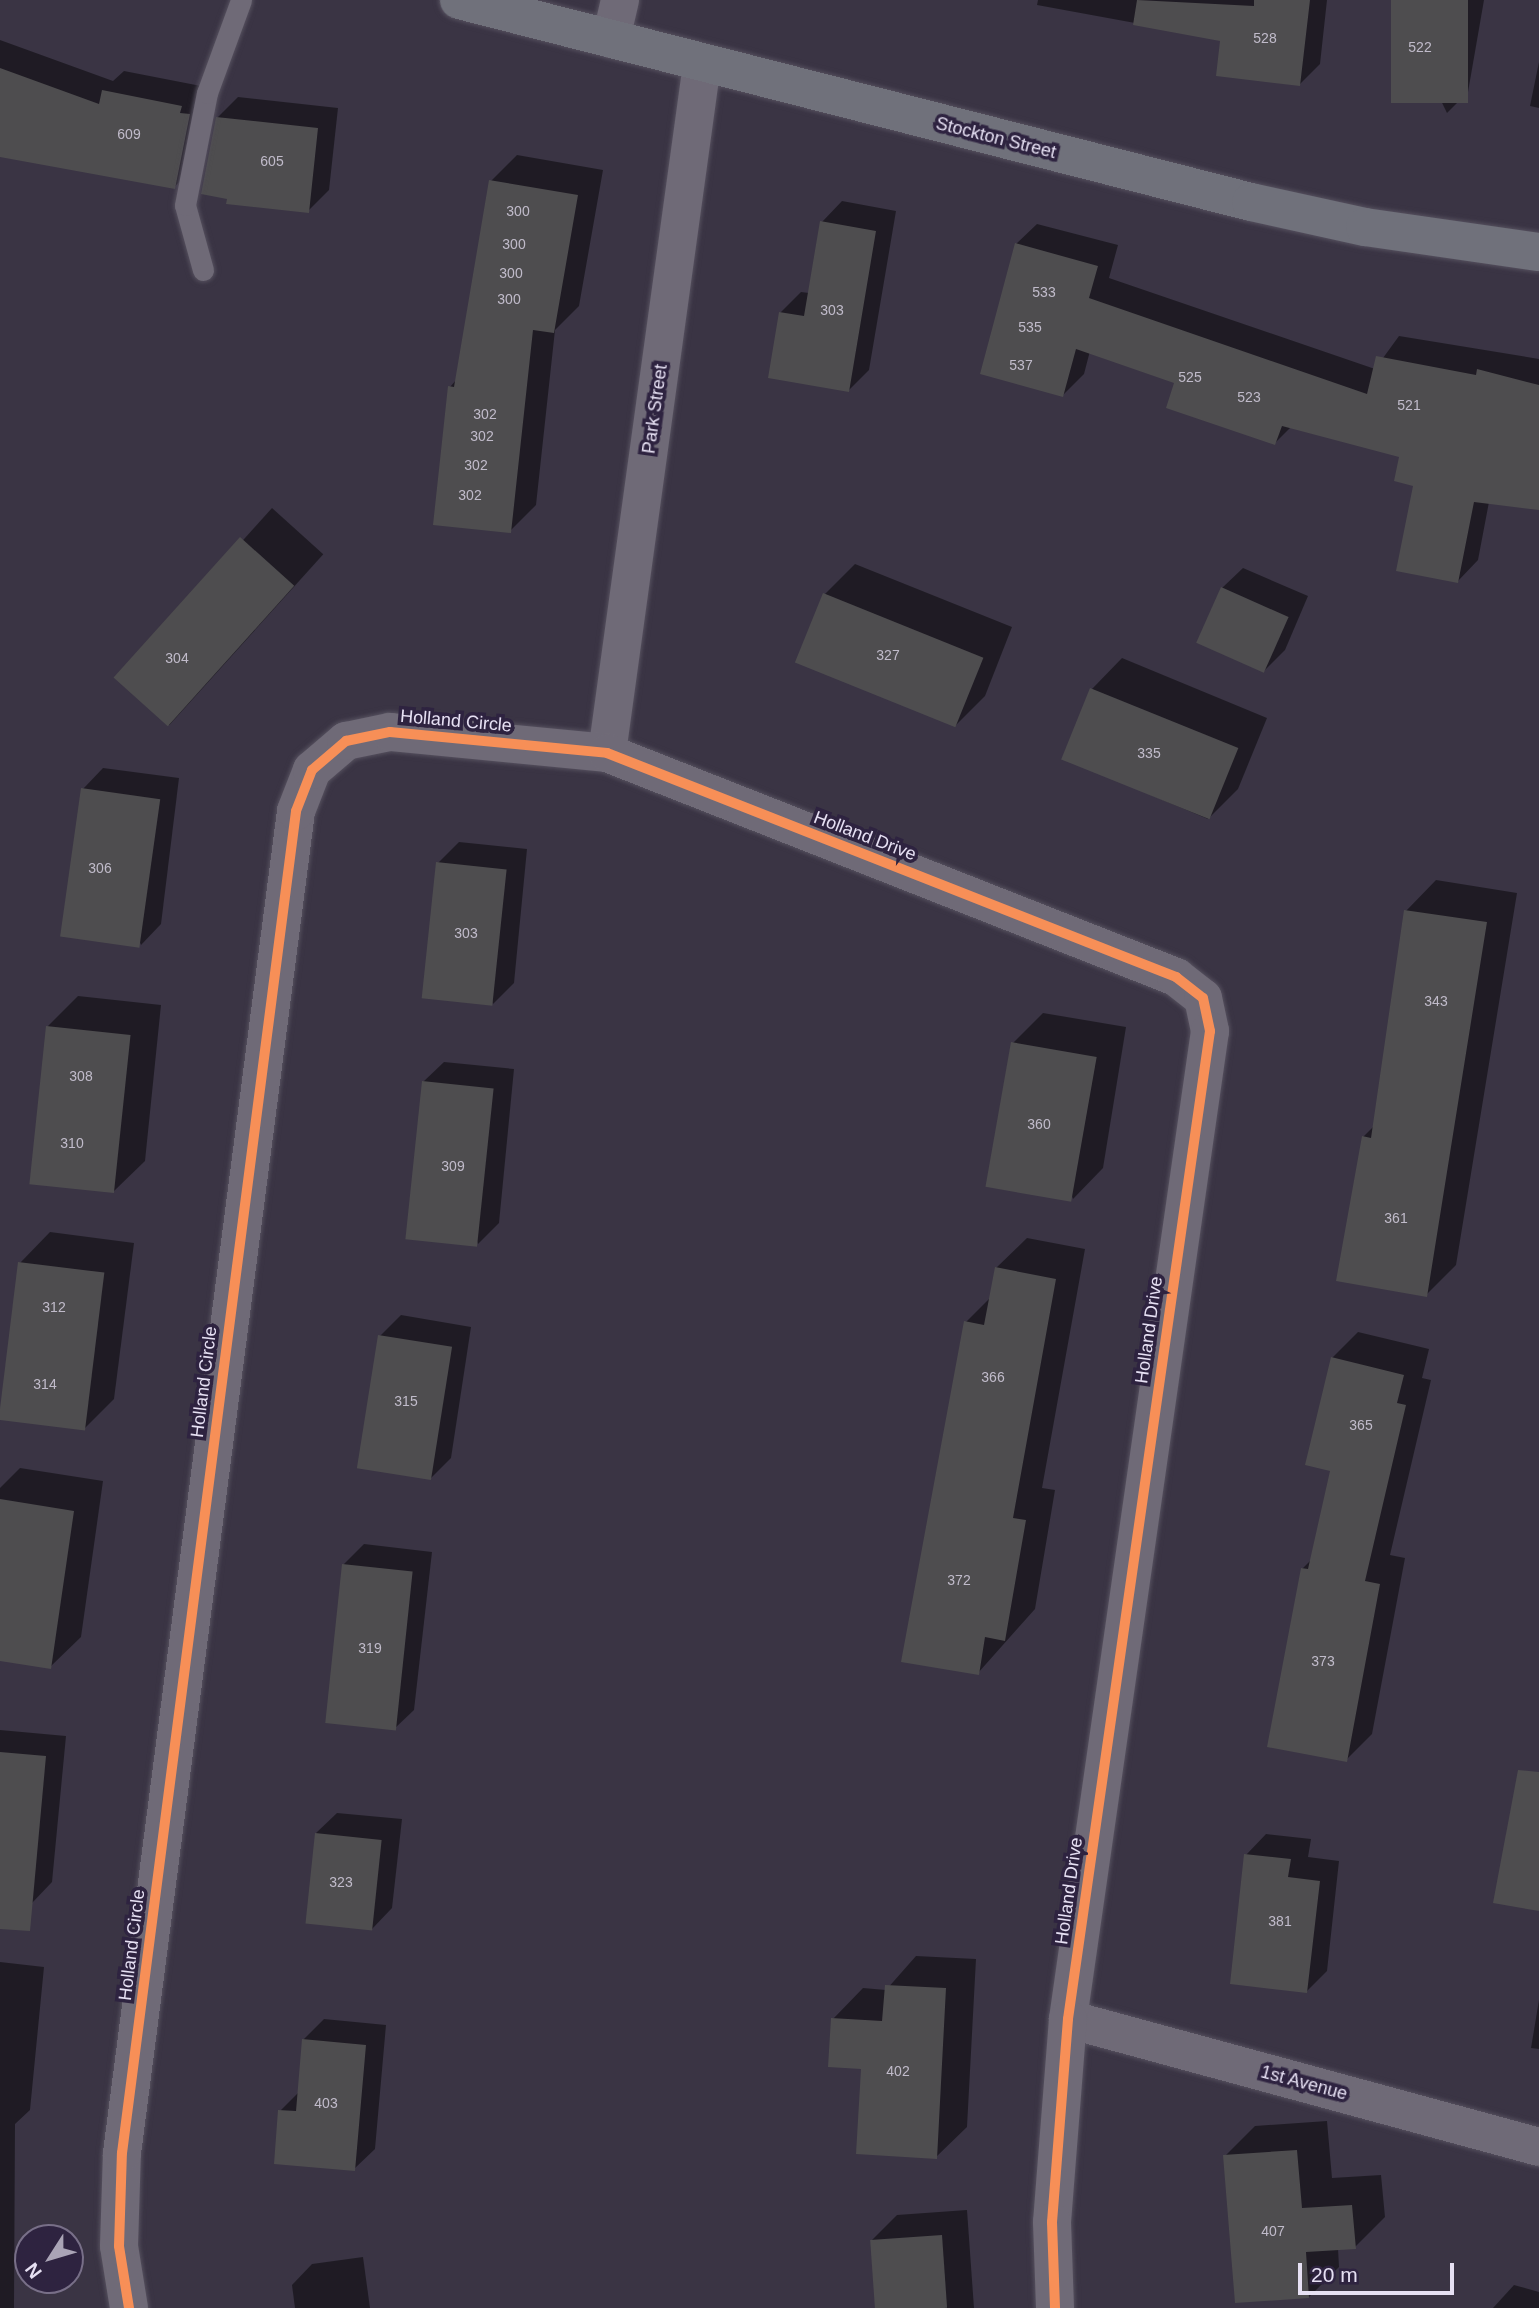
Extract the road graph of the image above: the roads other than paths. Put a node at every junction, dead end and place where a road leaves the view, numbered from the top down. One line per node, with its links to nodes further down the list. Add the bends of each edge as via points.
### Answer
1 (241, 0): 7 (lane, via 207,93 185,205)
2 (459, 0): 4 (street, Stockton Street)
3 (620, 0): 4 (street)
4 (611, 39): 5 (street, Stockton Street)
5 (702, 64): 6 (street, Stockton Street, via 1251,202 1365,227); 8 (street, Park Street)
6 (1539, 252)
7 (203, 270)
8 (607, 753): 9 (street, Holland Drive, via 1176,977 1203,998 1210,1031); 11 (street, Holland Circle, via 390,732 346,741 312,770 296,811 122,2153 119,2246)
9 (1068, 2019): 10 (street, 1st Avenue); 12 (street, Holland Drive, via 1052,2222)
10 (1539, 2147)
11 (129, 2308)
12 (1055, 2308)

